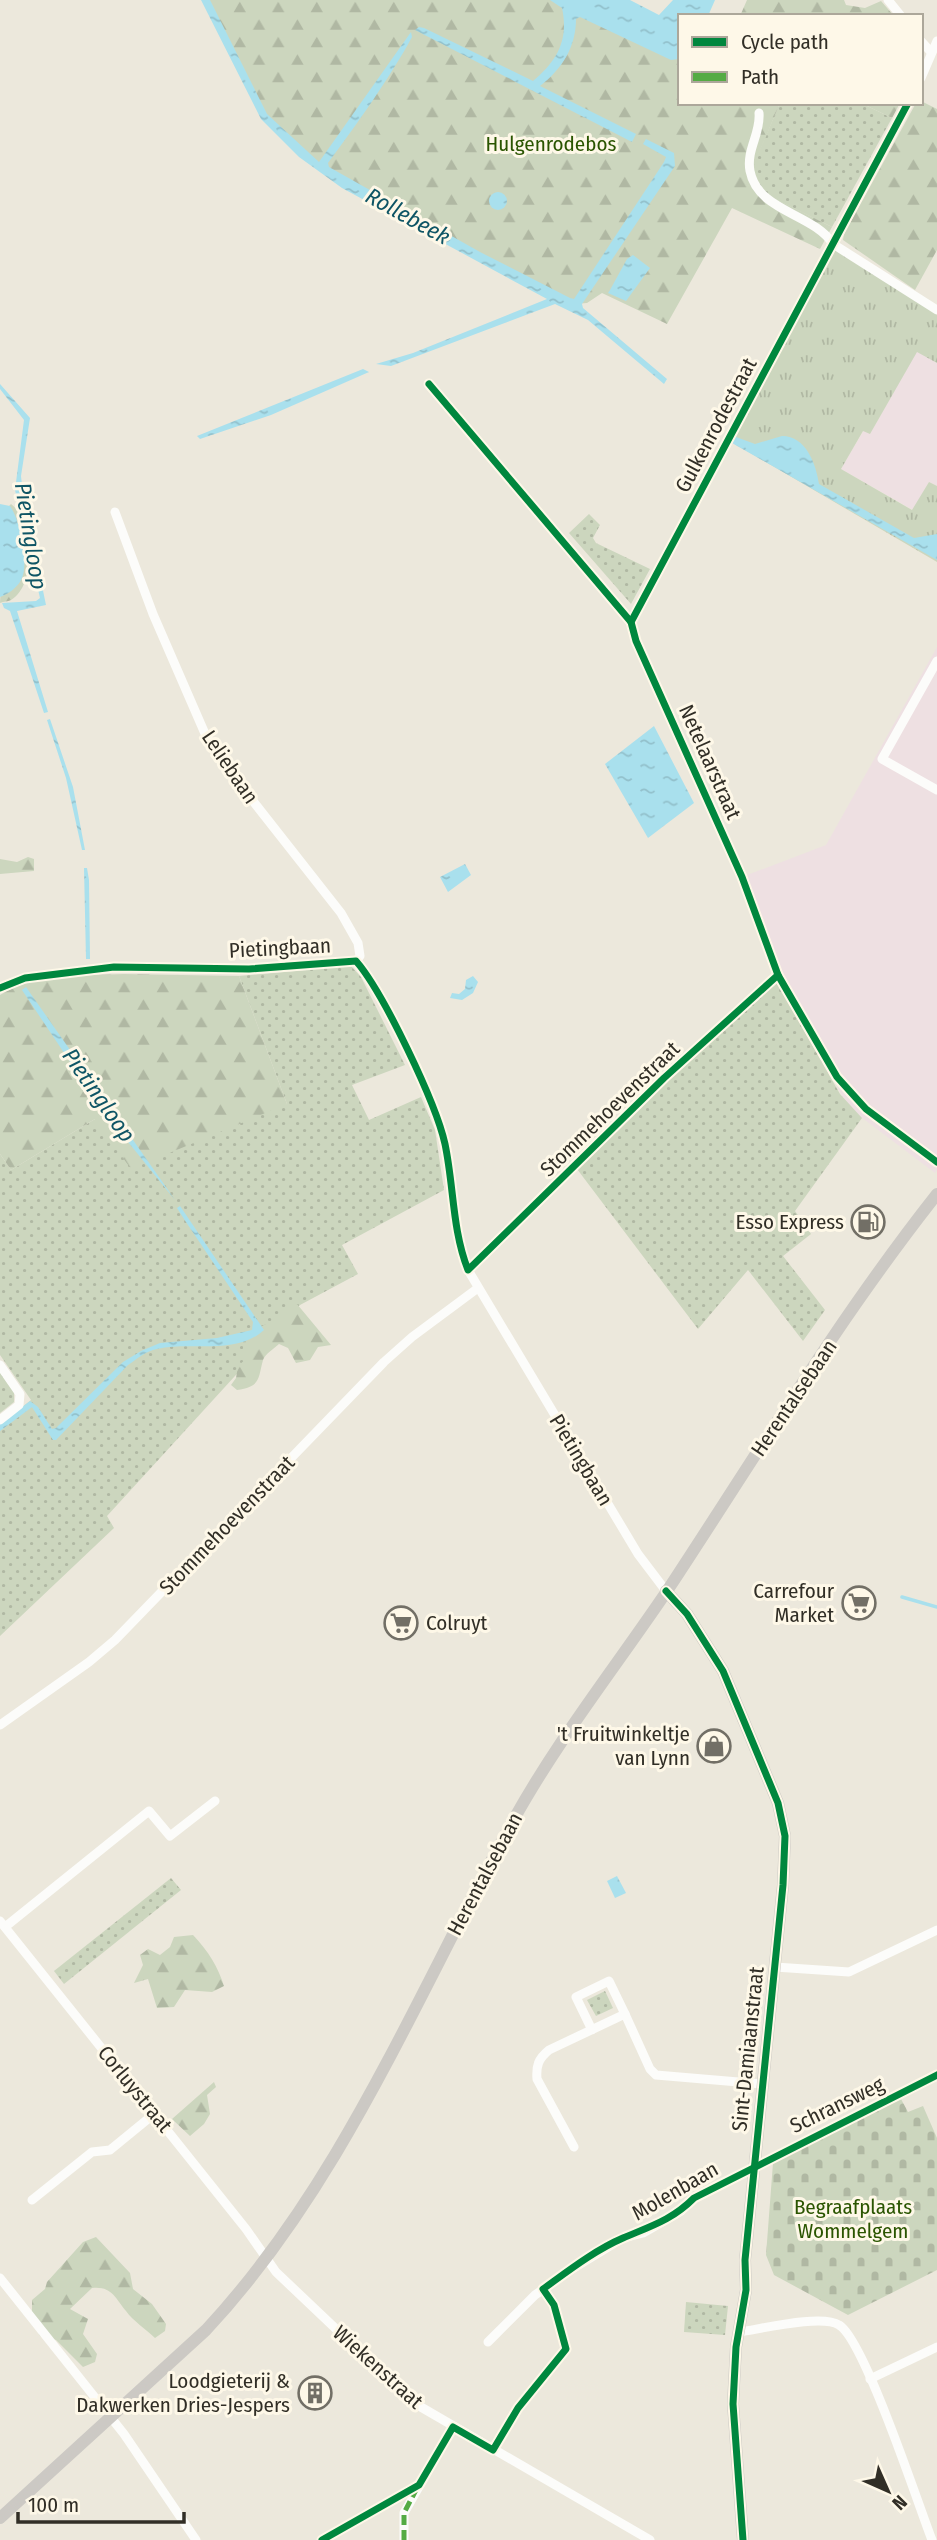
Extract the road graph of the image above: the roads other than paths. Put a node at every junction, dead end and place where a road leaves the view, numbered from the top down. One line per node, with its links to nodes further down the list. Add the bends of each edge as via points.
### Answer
1 (888, 0): 2 (street)
2 (899, 14)
3 (937, 41): 5 (street)
4 (923, 43): 5 (street)
5 (931, 52): 6 (street)
6 (933, 67)
7 (907, 105): 9 (street, Gulkenrodestraat)
8 (759, 113): 9 (street, via 751,152 754,183 768,200 826,234)
9 (833, 244): 10 (street); 13 (street, Gulkenrodestraat)
10 (937, 310)
11 (429, 384): 13 (street, Netelaarstraat)
12 (115, 512): 16 (street, Leliebaan, via 206,736 341,913 358,943)
13 (631, 622): 17 (street, Netelaarstraat, via 742,877)
14 (937, 661): 15 (street, via 881,759)
15 (937, 790)
16 (356, 961): 18 (street, Pietingbaan, via 249,969 114,967 26,978); 22 (street, Pietingbaan, via 383,1004 441,1128 456,1234)
17 (778, 975): 19 (street, Stommehoevenstraat); 20 (street, Netelaarstraat, via 849,1094)
18 (0, 988)
19 (614, 1128)
20 (937, 1162)
21 (937, 1194): 25 (main road, Herentalsebaan, via 869,1287)
22 (478, 1288): 25 (street, Pietingbaan, via 638,1554); 26 (street, Stommehoevenstraat, via 384,1362 115,1640)
23 (0, 1365): 24 (street, via 20,1394 19,1405)
24 (0, 1420)
25 (666, 1591): 30 (main road, Sint-Damiaanstraat, via 687,1614 723,1671 778,1803 785,1866); 39 (main road, Herentalsebaan, via 532,1787 327,2171)
26 (0, 1725)
27 (215, 1801): 28 (street, via 170,1836 149,1811)
28 (3, 1924): 35 (street, Corluystraat)
29 (937, 1930): 30 (street, via 849,1972)
30 (775, 1968): 34 (main road, Sint-Damiaanstraat)
31 (625, 2014): 32 (street); 32 (street, via 609,1981 576,1997); 34 (street, via 656,2075)
32 (592, 2030): 36 (street, via 549,2050 540,2057 537,2068 537,2079)
33 (937, 2075): 37 (street, Schransweg)
34 (762, 2084): 37 (main road, Sint-Damiaanstraat)
35 (154, 2114): 38 (street, via 110,2150 92,2152); 39 (street, Corluystraat)
36 (574, 2147)
37 (754, 2166): 41 (main road, Sint-Damiaanstraat); 42 (street, Molenbaan, via 569,2271 535,2295)
38 (32, 2200)
39 (268, 2258): 45 (main road, Herentalsebaan, via 206,2330); 46 (street, Wiekenstraat, via 280,2276 414,2403)
40 (0, 2278): 45 (street)
41 (739, 2332): 44 (street, via 816,2322 839,2325 854,2342); 51 (main road, Sint-Damiaanstraat, via 733,2404)
42 (488, 2342)
43 (937, 2347): 44 (street)
44 (870, 2379): 52 (street)
45 (110, 2418): 47 (main road, Herentalsebaan); 48 (street)
46 (453, 2427): 49 (street, via 404,2513); 50 (street, Wiekenstraat)
47 (0, 2518)
48 (196, 2540)
49 (404, 2540)
50 (650, 2540)
51 (743, 2540)
52 (932, 2540)

